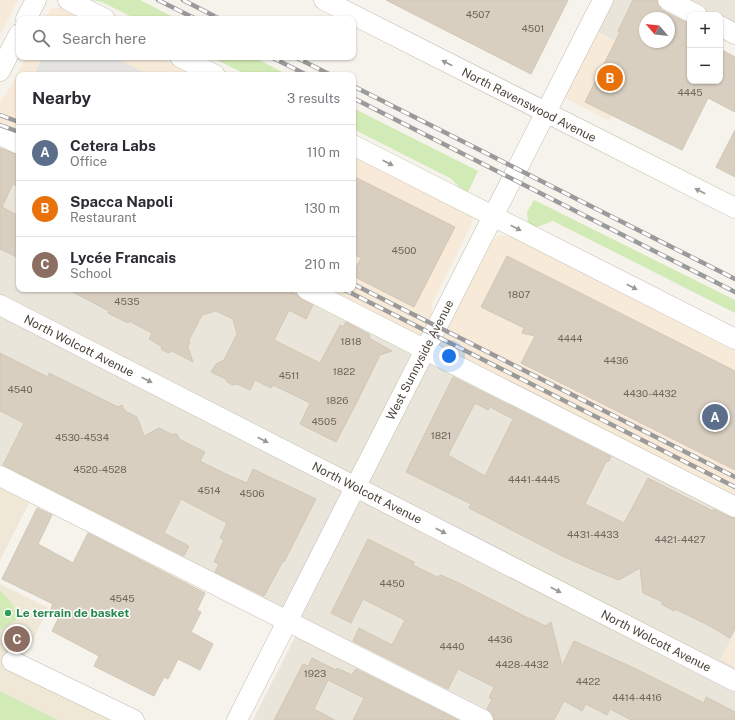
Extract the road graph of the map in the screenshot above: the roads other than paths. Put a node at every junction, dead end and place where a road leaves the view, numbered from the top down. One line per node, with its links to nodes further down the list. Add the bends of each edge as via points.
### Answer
1 (36, 0): 7 (street)
2 (68, 0): 8 (street)
3 (324, 0): 9 (street, North Ravenswood Avenue, one-way to 3)
4 (603, 0): 17 (street, West Sunnyside Avenue)
5 (668, 0): 6 (street)
6 (692, 12)
7 (28, 16)
8 (99, 16)
9 (355, 16)
10 (356, 16): 17 (street, North Ravenswood Avenue, one-way to 10)
11 (723, 28): 12 (street)
12 (735, 34)
13 (16, 40): 15 (street)
14 (186, 60): 16 (street)
15 (0, 71)
16 (209, 72)
17 (545, 113): 21 (street, North Ravenswood Avenue, one-way to 17); 22 (street, West Sunnyside Avenue)
18 (0, 135): 19 (street)
19 (16, 143)
20 (356, 147): 22 (street, one-way to 22)
21 (735, 208)
22 (492, 216): 25 (street, one-way to 25); 26 (street, West Sunnyside Avenue)
23 (312, 292): 26 (street)
24 (0, 305): 28 (street, North Wolcott Avenue, one-way to 28)
25 (735, 340)
26 (426, 349): 28 (street, West Sunnyside Avenue); 29 (street)
27 (0, 476): 30 (street)
28 (355, 487): 30 (street, West Sunnyside Avenue); 32 (street, North Wolcott Avenue, one-way to 32)
29 (735, 507)
30 (287, 621): 34 (street, West Sunnyside Avenue); 35 (street)
31 (12, 661): 33 (street)
32 (735, 681)
33 (127, 718)
34 (238, 720)
35 (483, 720)

